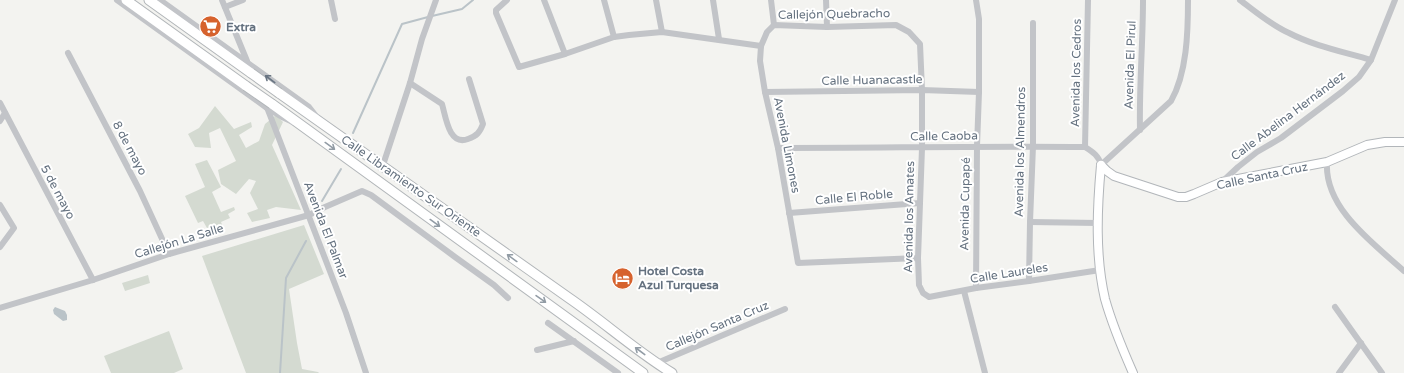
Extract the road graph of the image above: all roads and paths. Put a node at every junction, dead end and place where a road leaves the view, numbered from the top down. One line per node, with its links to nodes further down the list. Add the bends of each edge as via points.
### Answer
1 (117, 0): 45 (street)
2 (126, 0): 45 (main road, Calle Libramiento Sur Oriente, bridge)
3 (149, 0): 48 (main road, Calle Libramiento Sur Oriente, bridge)
4 (160, 0): 36 (street)
5 (222, 0): 22 (street)
6 (243, 0): 22 (street)
7 (331, 0): 23 (street)
8 (436, 0): 39 (street)
9 (506, 0): 34 (street, via 496,10 519,67)
10 (544, 0): 34 (street)
11 (604, 0): 29 (street)
12 (656, 0): 27 (street)
13 (713, 0): 30 (street)
14 (771, 0): 25 (street)
15 (826, 0): 26 (street)
16 (976, 0): 42 (street, Avenida Cupapé, via 979,19)
17 (1088, 0): 53 (street, Avenida los Cedros)
18 (1143, 0): 49 (street, Avenida El Pirul)
19 (1188, 0): 49 (street, via 1187,36 1175,94 1171,102)
20 (1240, 0): 35 (street, via 1288,33)
21 (1395, 0): 35 (street, Calle Abelina Hernández)
22 (225, 7): 36 (street)
23 (335, 19)
24 (1033, 23): 52 (street, Avenida los Almendros)
25 (774, 25): 26 (street, Callejón Quebracho); 28 (street, Callejón Quebracho)
26 (826, 27): 31 (street, Callejón Quebracho, via 896,25 909,32)
27 (662, 32): 29 (street); 30 (street)
28 (767, 32): 32 (street, Avenida Limones)
29 (614, 37): 34 (street)
30 (719, 40): 32 (street)
31 (920, 44): 40 (street, Avenida los Amates)
32 (761, 46): 41 (street, Avenida Limones, via 760,61)
33 (68, 53): 67 (street, 8 de mayo)
34 (565, 54)
35 (1371, 60): 59 (street, Calle Abelina Hernández, via 1359,77 1343,91 1281,138 1257,152)
36 (248, 62): 37 (street); 48 (street, one-way to 36, via 309,107)
37 (252, 78)
38 (469, 79): 39 (street, via 483,124 474,137 460,140 454,138 450,131 442,104)
39 (410, 83): 57 (street)
40 (922, 90): 41 (street, Calle Huanacastle); 42 (street, Calle Huanacastle); 55 (street, Avenida los Amates)
41 (765, 92): 54 (street, Avenida Limones)
42 (979, 92): 51 (street, Avenida Cupapé)
43 (262, 96): 45 (street, Avenida El Palmar)
44 (0, 103): 46 (street, 5 de mayo)
45 (269, 106): 63 (street, Avenida El Palmar); 87 (main road, Calle Libramiento Sur Oriente, one-way to 87, via 299,123)
46 (5, 113): 47 (street); 71 (street, 5 de mayo)
47 (0, 121)
48 (321, 122): 57 (main road, Calle Libramiento Sur Oriente)
49 (1140, 130): 58 (street)
50 (1404, 142): 56 (street, Calle Santa Cruz, via 1367,145)
51 (976, 146): 52 (street, Calle Caoba); 55 (street, Calle Caoba); 73 (street, Avenida Cupapé)
52 (1033, 146): 53 (street, Calle Caoba); 64 (street, Avenida los Almendros)
53 (1085, 147): 58 (street, via 1100,158)
54 (778, 148): 55 (street, Calle Caoba); 62 (street, Avenida Limones)
55 (922, 148): 60 (street, Avenida los Amates)
56 (1327, 162): 59 (street, Calle Santa Cruz); 70 (street, via 1326,173 1330,187 1347,217)
57 (383, 165): 84 (main road, Calle Libramiento Sur Oriente, one-way to 57)
58 (1101, 165): 59 (street, Calle Santa Cruz, via 1114,176 1178,197 1186,197); 65 (street)
59 (1222, 182)
60 (920, 203): 62 (street, Calle El Roble); 68 (street, Avenida los Amates)
61 (0, 205): 66 (street, via 14,228)
62 (789, 213): 68 (street, Avenida Limones, via 798,263)
63 (310, 218): 67 (street, Callejón La Salle); 76 (street, Callejón La Salle, via 317,210 362,191 494,285); 85 (street, Avenida El Palmar)
64 (1030, 222): 65 (street); 72 (street, Avenida los Almendros)
65 (1098, 223): 69 (street)
66 (0, 247)
67 (170, 254): 71 (street, Callejón La Salle)
68 (918, 258): 75 (street, Avenida los Amates, via 919,285)
69 (1100, 270): 72 (street, Calle Laureles); 90 (street, via 1105,299)
70 (1404, 271)
71 (92, 280): 77 (street, Callejón La Salle)
72 (1029, 281): 73 (street, Calle Laureles)
73 (976, 288): 74 (street, Calle Laureles)
74 (964, 291): 75 (street, Calle Laureles, via 930,297); 89 (street)
75 (923, 293)
76 (508, 298)
77 (0, 308)
78 (1335, 308): 82 (street)
79 (785, 309): 84 (street, Callejón Santa Cruz)
80 (548, 323): 81 (street)
81 (574, 341): 83 (street); 86 (street)
82 (1361, 343): 91 (street); 92 (street)
83 (537, 350)
84 (657, 363): 88 (main road, Calle Libramiento Sur Oriente)
85 (366, 373)
86 (618, 373)
87 (643, 373)
88 (672, 373)
89 (985, 373)
90 (1133, 373)
91 (1339, 373)
92 (1382, 373)

